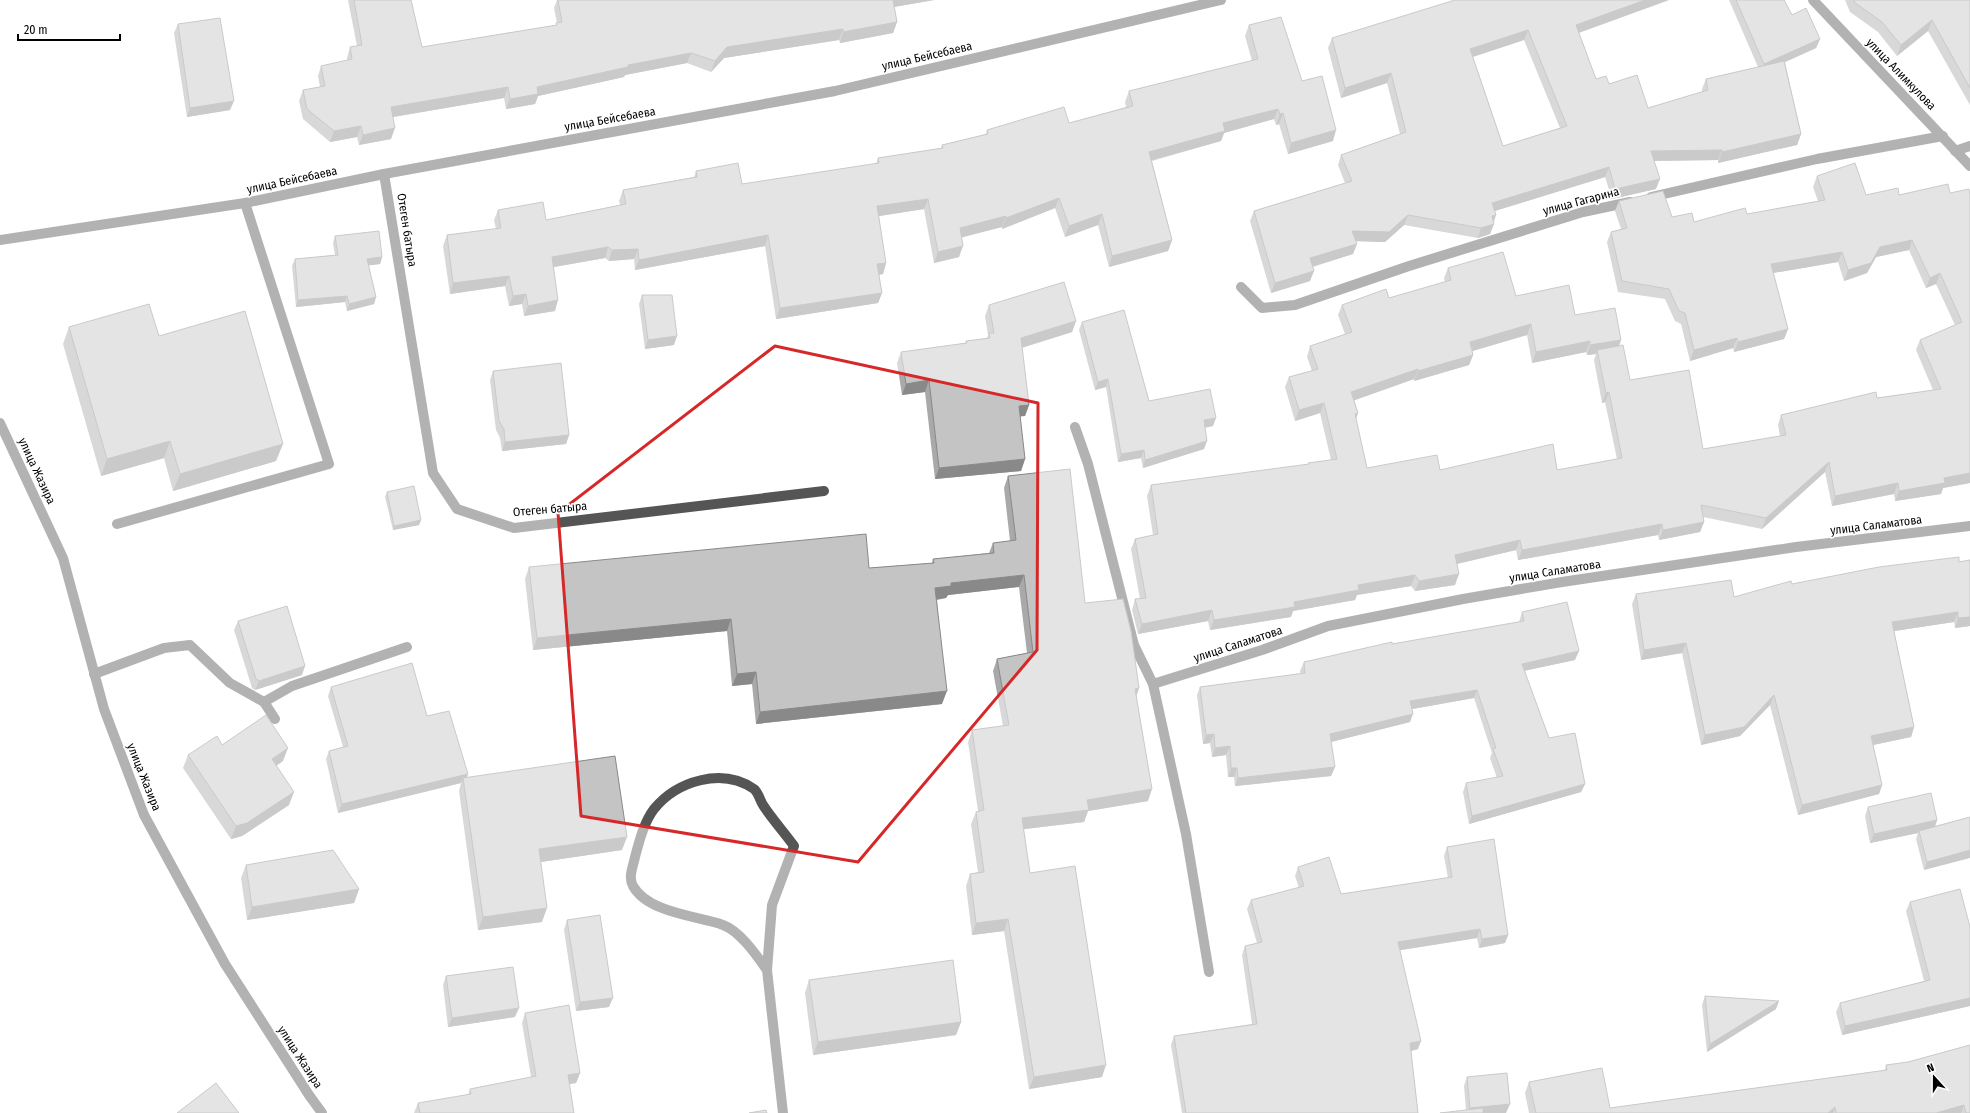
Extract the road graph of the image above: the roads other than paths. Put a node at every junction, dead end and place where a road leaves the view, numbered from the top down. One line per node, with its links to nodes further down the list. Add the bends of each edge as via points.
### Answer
1 (1221, 0): 7 (street, улица Бейсебаева, via 835,91)
2 (1813, 0): 3 (street, улица Алимкулова)
3 (1943, 136): 5 (street, улица Алимкулова); 10 (street, улица Гагарина, via 1817,159 1583,212 1409,266 1295,305 1262,308)
4 (1970, 146): 5 (street)
5 (1955, 151): 6 (street, улица Алимкулова)
6 (1970, 166)
7 (384, 174): 8 (street, улица Бейсебаева); 13 (street, Отеген батыра, via 433,473 457,509 514,528)
8 (245, 203): 9 (street, улица Бейсебаева); 14 (street, via 329,464)
9 (0, 240)
10 (1241, 287)
11 (0, 423): 17 (street, улица Жазира, via 63,558)
12 (1075, 427): 18 (street, via 1088,464 1134,645)
13 (824, 491)
14 (117, 524)
15 (1970, 526): 18 (street, улица Саламатова, via 1796,547 1463,599 1328,626 1262,650)
16 (407, 647): 19 (street, via 292,686)
17 (94, 674): 19 (street, via 164,648 190,645 230,683); 23 (street, улица Жазира, via 104,710 144,815 225,964)
18 (1153, 684): 22 (street, via 1186,834)
19 (264, 702): 20 (street)
20 (275, 719)
21 (767, 970): 21 (street, via 742,939 724,925 672,912 656,905 637,892 632,885 630,879 640,839 653,810 670,792 693,782 730,778 755,790 763,805 794,846 772,905); 24 (street)
22 (1209, 972)
23 (322, 1113)
24 (782, 1113)

